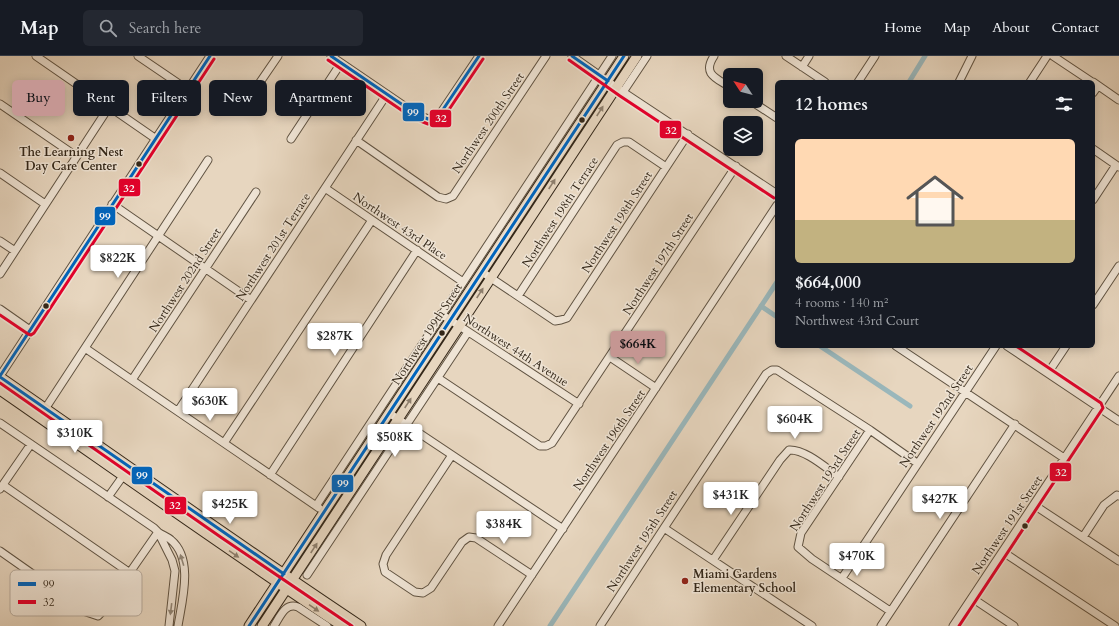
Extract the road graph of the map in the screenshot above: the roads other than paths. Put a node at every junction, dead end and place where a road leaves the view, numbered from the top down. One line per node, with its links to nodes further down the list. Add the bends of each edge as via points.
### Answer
1 (36, 56): 32 (street)
2 (138, 56): 23 (street)
3 (210, 56): 24 (street)
4 (278, 56): 25 (street)
5 (331, 56): 20 (street)
6 (479, 56): 36 (street, via 440,114 428,119)
7 (546, 56): 47 (street, Northwest 200th Street, via 453,196 446,199 438,197)
8 (572, 56): 22 (street)
9 (612, 56): 22 (street)
10 (624, 56): 31 (main road, Northwest 199th Street)
11 (637, 56): 35 (main road, Northwest 199th Street)
12 (647, 56): 35 (street)
13 (714, 56): 33 (street, via 709,70)
14 (786, 56): 21 (street)
15 (809, 56): 21 (street)
16 (876, 56): 27 (street)
17 (972, 56): 28 (street)
18 (1047, 56): 29 (street)
19 (1053, 56): 30 (street)
20 (341, 63): 36 (street); 46 (street)
21 (802, 67): 26 (street)
22 (599, 75): 31 (street); 72 (street)
23 (173, 80)
24 (194, 80)
25 (262, 80)
26 (822, 80)
27 (859, 80)
28 (960, 80)
29 (1031, 80)
30 (1089, 80)
31 (608, 81): 35 (street); 69 (main road, Northwest 199th Street)
32 (73, 82)
33 (723, 82)
34 (1095, 84): 37 (street)
35 (620, 89): 44 (street); 71 (main road, Northwest 199th Street, one-way to 35)
36 (387, 94): 47 (street, Northwest 201st Terrace)
37 (1119, 100)
38 (0, 104): 49 (street)
39 (762, 108): 43 (street)
40 (103, 116): 49 (street)
41 (122, 116): 45 (street)
42 (171, 116): 45 (street)
43 (775, 117)
44 (688, 134): 51 (street); 53 (street, Northwest 198th Street)
45 (156, 139): 60 (street)
46 (291, 139)
47 (356, 140): 55 (street, Northwest 201st Terrace)
48 (1095, 151): 52 (street)
49 (76, 156): 59 (street)
50 (208, 160): 63 (street)
51 (736, 166): 57 (street); 87 (street, Northwest 197th Street)
52 (1118, 166): 58 (street)
53 (666, 167): 73 (street, Northwest 198th Street, via 567,318 555,321); 73 (street, Northwest 198th Terrace, via 629,142 617,145)
54 (0, 173): 59 (street)
55 (325, 188): 62 (street, Northwest 43rd Place); 74 (street, Northwest 201st Terrace)
56 (256, 192): 68 (street, Northwest 202nd Street)
57 (775, 193)
58 (1095, 197)
59 (45, 204): 66 (street)
60 (112, 204): 63 (street); 80 (street)
61 (775, 208): 93 (street, Northwest 196th Street)
62 (372, 220): 65 (street, Northwest 43rd Place); 108 (street)
63 (158, 236): 68 (street); 82 (street)
64 (0, 241): 66 (street)
65 (417, 250): 72 (street, Northwest 43rd Place); 113 (street)
66 (15, 251): 70 (street)
67 (1119, 266): 75 (street)
68 (206, 268): 74 (street); 92 (street, Northwest 202nd Street)
69 (482, 272): 71 (street); 78 (main road, Northwest 199th Street)
70 (0, 274)
71 (490, 278): 73 (street); 79 (main road, Northwest 199th Street, one-way to 71)
72 (463, 282): 77 (street)
73 (518, 296)
74 (251, 300): 99 (street, Northwest 201st Terrace)
75 (1095, 302)
76 (0, 309): 80 (street)
77 (442, 314): 78 (street, Northwest 44th Avenue); 122 (street)
78 (450, 320): 79 (street, Northwest 44th Avenue); 100 (main road, Northwest 199th Street)
79 (459, 326): 81 (street, Northwest 44th Avenue); 101 (main road, Northwest 199th Street, one-way to 79)
80 (30, 330): 89 (street)
81 (468, 332): 91 (street); 96 (street, Northwest 44th Avenue)
82 (85, 348): 92 (street); 98 (street)
83 (899, 348): 95 (street)
84 (995, 348): 95 (street, Northwest 192nd Street)
85 (1010, 348): 88 (street)
86 (1065, 348): 88 (street)
87 (610, 357): 93 (street); 96 (street, Northwest 197th Street)
88 (1048, 373): 97 (street)
89 (0, 376): 98 (main road)
90 (1119, 376): 97 (street, Northwest 191st Street)
91 (438, 378): 96 (street, Northwest 197th Street, via 540,446 552,443); 105 (street)
92 (132, 380): 99 (street)
93 (656, 388): 125 (street, Northwest 196th Street)
94 (0, 390): 103 (main road)
95 (966, 392): 106 (street); 112 (street, Northwest 192nd Street)
96 (579, 404)
97 (1098, 407): 102 (street); 111 (street, Northwest 191st Street)
98 (45, 409): 103 (main road); 118 (main road)
99 (178, 411): 108 (street)
100 (389, 413): 101 (street); 123 (main road, Northwest 199th Street)
101 (398, 419): 105 (street); 139 (main road, Northwest 199th Street, one-way to 101)
102 (1119, 421)
103 (46, 422): 114 (main road)
104 (0, 423): 109 (street)
105 (406, 424): 110 (street); 136 (street)
106 (1015, 424): 111 (street); 145 (street)
107 (870, 430): 112 (street); 115 (street, Northwest 193rd Street); 124 (street, Northwest 195th Street, via 777,370 772,370 766,374)
108 (224, 443): 113 (street)
109 (31, 444): 116 (street); 120 (street)
110 (452, 455): 125 (street); 137 (street, via 386,555 383,564 386,572 415,592 424,593 431,588 462,542 469,537 476,538)
111 (1064, 458): 121 (street, Northwest 191st Street)
112 (917, 464): 138 (street, Northwest 192nd Street)
113 (270, 474): 122 (street)
114 (124, 476): 117 (main road); 120 (street)
115 (839, 477): 130 (street, via 796,449 789,450); 138 (street, Northwest 193rd Street, via 801,534 798,547)
116 (1, 487): 133 (street)
117 (147, 493): 118 (main road); 142 (main road, one-way to 142)
118 (165, 493): 135 (main road)
119 (1119, 496): 127 (street, via 1104,505)
120 (108, 497): 126 (street)
121 (1034, 505): 127 (street); 129 (street, Northwest 191st Street)
122 (316, 506): 123 (street)
123 (324, 512): 135 (main road, Northwest 199th Street)
124 (664, 528): 130 (street); 155 (street, Northwest 195th Street)
125 (563, 529): 137 (street, Northwest 196th Street)
126 (158, 532): 134 (street); 140 (street, via 172,560); 141 (street, one-way to 126, via 184,561 180,552 171,539)
127 (1083, 537): 131 (street)
128 (0, 551): 132 (street)
129 (1003, 552): 144 (street, Northwest 191st Street); 160 (street)
130 (714, 560): 156 (street)
131 (1119, 561)
132 (27, 570)
133 (126, 570)
134 (132, 570)
135 (284, 574): 139 (main road); 142 (main road, Northwest 199th Street)
136 (307, 575)
137 (532, 575): 154 (street, Northwest 196th Street)
138 (842, 578): 145 (street)
139 (293, 580): 143 (main road, Northwest 199th Street); 153 (main road)
140 (174, 582): 141 (street); 146 (street, one-way to 146)
141 (184, 583): 147 (street)
142 (277, 583): 143 (main road); 148 (main road, Northwest 199th Street)
143 (287, 589): 149 (main road, Northwest 199th Street); 152 (main road, one-way to 152)
144 (972, 598): 158 (street, Northwest 191st Street); 159 (street)
145 (890, 611): 157 (street)
146 (169, 626)
147 (178, 626)
148 (249, 626)
149 (262, 626)
150 (274, 626): 151 (street, via 284,610 291,606 298,607)
151 (327, 626)
152 (342, 626)
153 (361, 626)
154 (498, 626)
155 (600, 626)
156 (812, 626)
157 (881, 626)
158 (953, 626)
159 (1014, 626)
160 (1116, 626)

